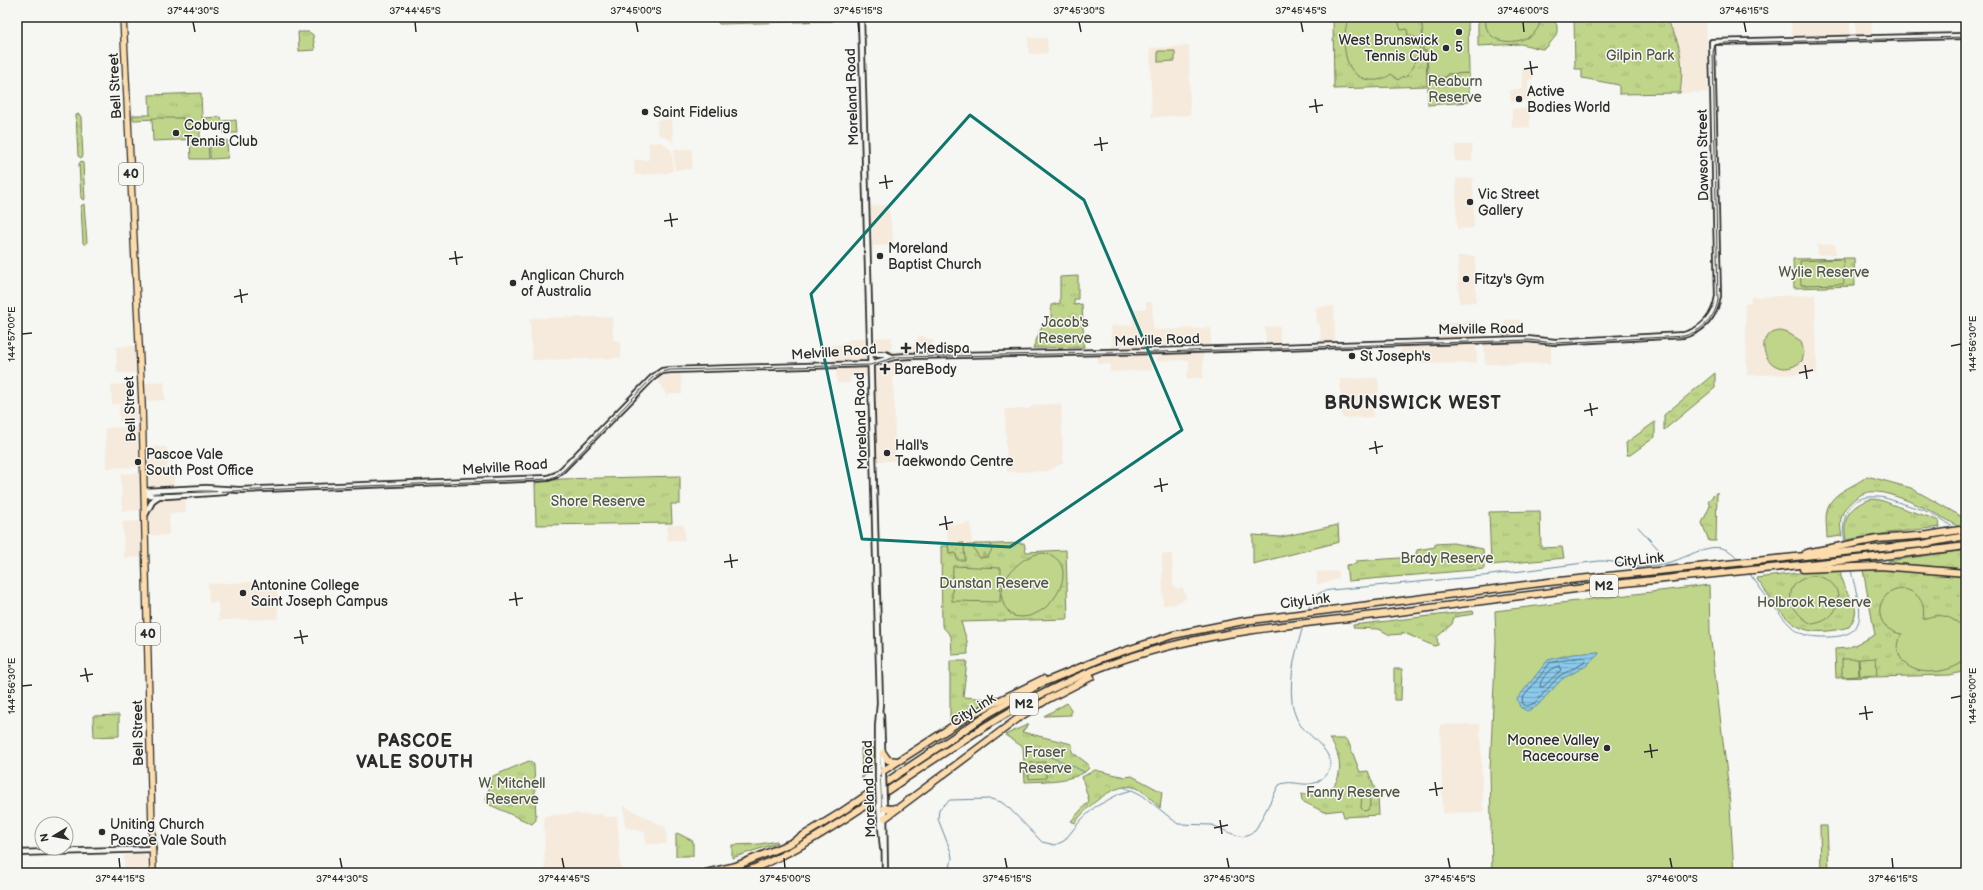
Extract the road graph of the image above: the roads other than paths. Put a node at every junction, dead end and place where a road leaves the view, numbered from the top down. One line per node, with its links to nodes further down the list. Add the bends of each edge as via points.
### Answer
1 (123, 17): 9 (highway, Bell Street / 40)
2 (861, 17): 5 (main road, Moreland Road)
3 (1966, 36): 4 (main road, Dawson Street, via 1712,42)
4 (1717, 299): 6 (main road, Melville Road, via 1713,312 1703,325 1693,332 1680,336 1555,342 1527,339)
5 (870, 351): 6 (main road, via 873,354); 7 (main road, Moreland Road)
6 (892, 357): 7 (main road, Melville Road)
7 (870, 364): 8 (main road, Melville Road, via 662,371 652,378 560,472 548,478); 20 (main road, Moreland Road)
8 (239, 490): 9 (main road, Melville Road, via 206,488); 10 (main road, Melville Road)
9 (145, 493): 10 (main road, Melville Road); 11 (highway, Bell Street / 40)
10 (161, 496): 11 (main road, via 153,500)
11 (145, 515): 27 (highway, Bell Street / 40)
12 (1966, 528): 15 (highway, via 1854,542)
13 (1966, 536): 15 (highway, CityLink / M2, via 1856,551)
14 (1966, 546): 16 (highway, CityLink / M2)
15 (1835, 549): 19 (highway, CityLink / M2, via 1779,559 1549,582 1244,621 1173,635)
16 (1859, 563): 17 (highway); 18 (highway, CityLink / M2, via 1754,570 1299,623 1208,637)
17 (1966, 573)
18 (1134, 656): 24 (highway, via 1066,689 1020,717); 31 (highway, CityLink / M2, via 1112,663 1034,698 983,728 836,826 786,854)
19 (1103, 658): 22 (highway, via 1029,685 970,715); 30 (highway, CityLink / M2, via 1061,675 1000,706 791,843 743,863)
20 (880, 704): 21 (main road, Moreland Road); 25 (main road, Moreland Road, bridge, via 878,799)
21 (883, 753): 22 (highway, via 888,760); 23 (main road, Moreland Road)
22 (897, 761): 23 (highway)
23 (883, 772): 25 (main road, Moreland Road, bridge)
24 (901, 805): 25 (highway, via 894,809); 26 (highway)
25 (882, 806): 26 (main road, Moreland Road); 32 (main road, Moreland Road)
26 (885, 818): 32 (main road, Moreland Road)
27 (153, 849): 28 (main road); 29 (highway, Bell Street / 40)
28 (17, 853)
29 (153, 873)
30 (706, 873)
31 (742, 873)
32 (885, 873)

